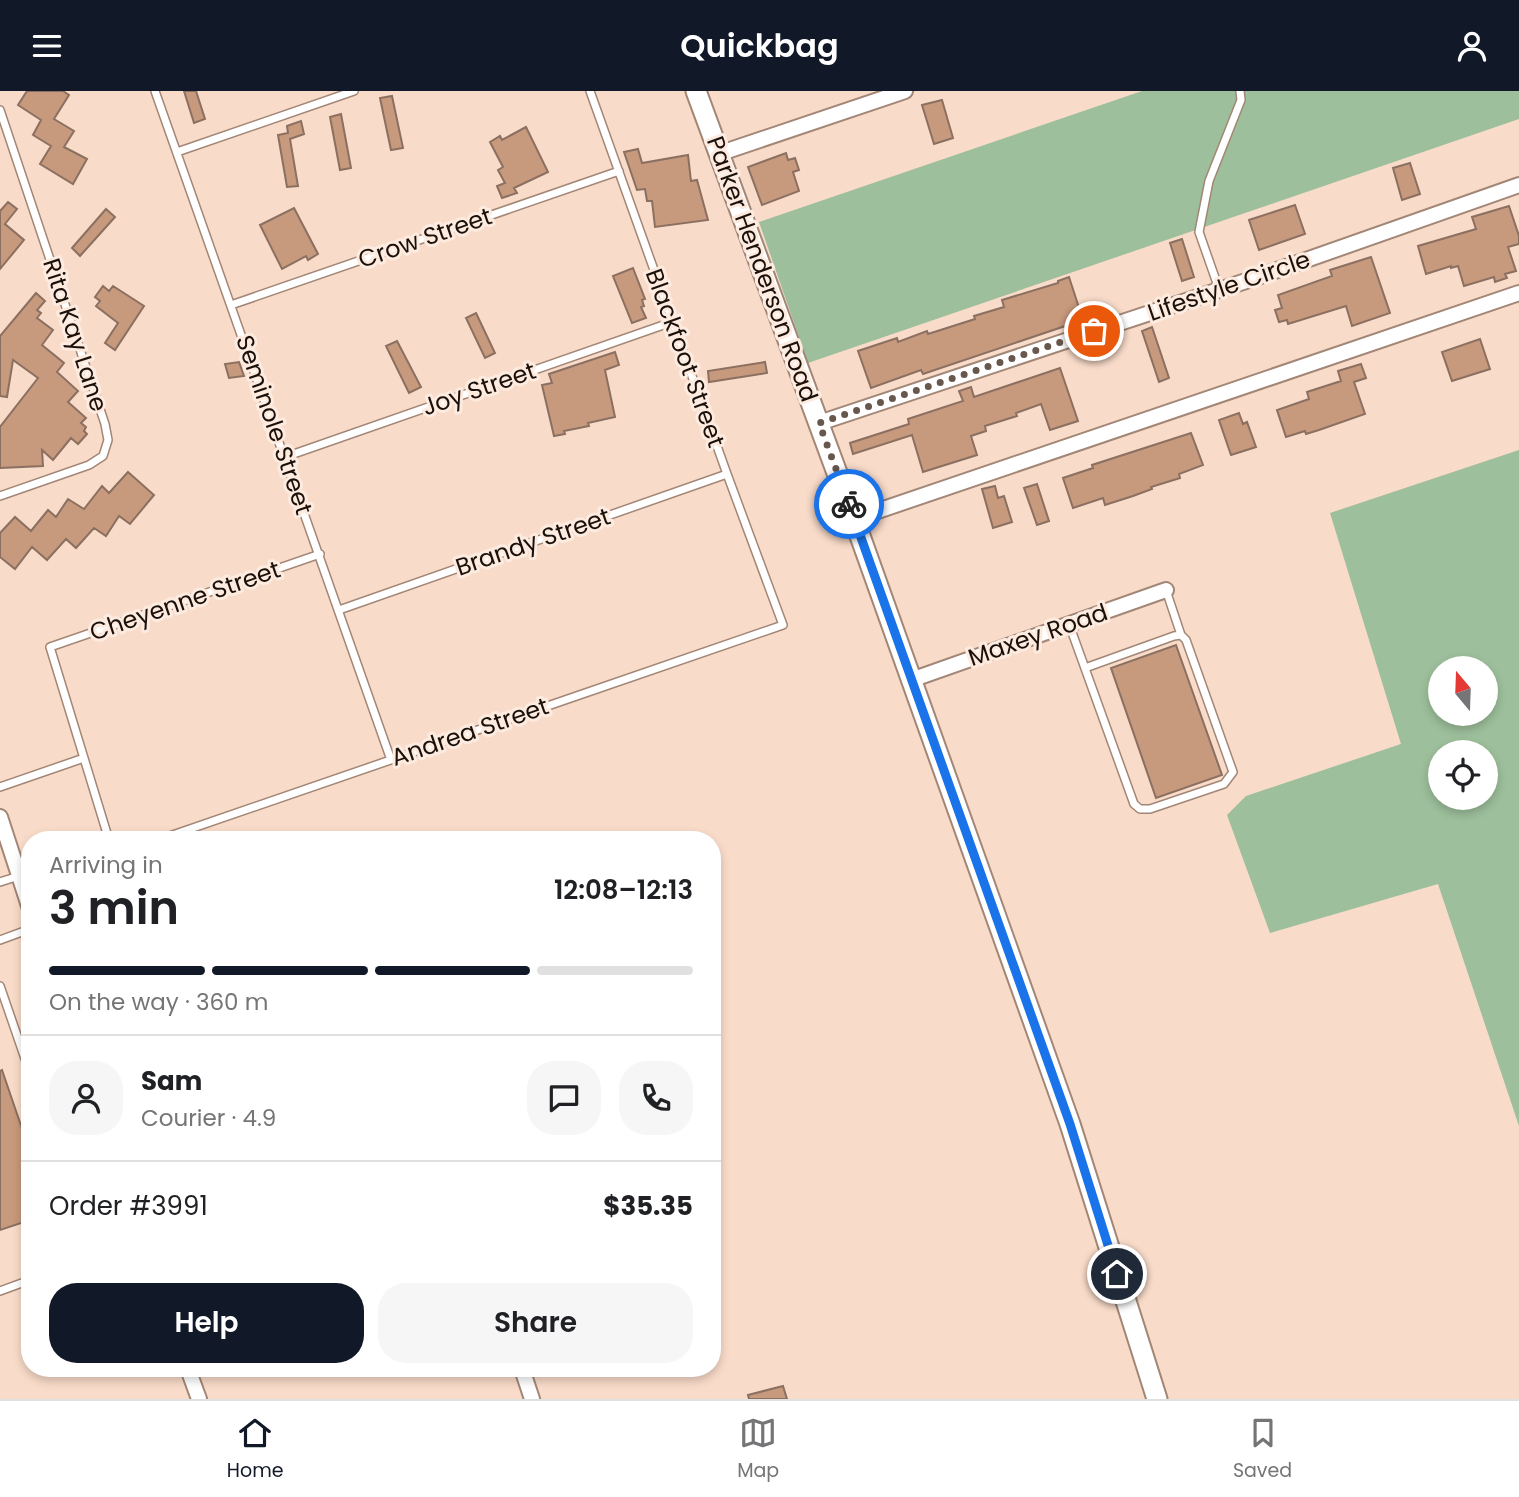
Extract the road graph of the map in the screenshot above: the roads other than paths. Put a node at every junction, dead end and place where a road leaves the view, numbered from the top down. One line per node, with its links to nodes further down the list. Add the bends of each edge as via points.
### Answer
1 (155, 91): 9 (lane, Seminole Street)
2 (354, 91): 9 (lane)
3 (590, 91): 11 (lane, Blackfoot Street)
4 (696, 91): 10 (street, Parker Henderson Road)
5 (905, 91): 7 (street)
6 (1240, 91): 13 (lane, via 1241,100 1209,181 1199,232)
7 (892, 93): 10 (street)
8 (0, 110): 20 (lane, Rita Kay Lane, via 108,440 103,456 89,465)
9 (177, 152): 15 (lane, Seminole Street)
10 (718, 154): 17 (street, Parker Henderson Road)
11 (619, 171): 15 (lane, Crow Street); 16 (lane, Blackfoot Street)
12 (1519, 185): 13 (street, Lifestyle Circle)
13 (1220, 290): 17 (street, Lifestyle Circle)
14 (1519, 293): 21 (street)
15 (231, 305): 18 (lane, Seminole Street)
16 (672, 322): 18 (lane, Joy Street); 19 (lane, Blackfoot Street)
17 (819, 423): 21 (street, Parker Henderson Road)
18 (285, 457): 22 (lane, Seminole Street)
19 (727, 474): 24 (lane, Brandy Street); 26 (lane, Blackfoot Street)
20 (0, 496)
21 (854, 519): 29 (street, Parker Henderson Road)
22 (320, 554): 24 (lane, Seminole Street); 30 (lane, Cheyenne Street, via 50,647)
23 (1166, 590): 25 (street, Maxey Road); 27 (lane)
24 (339, 610): 31 (lane, Seminole Street)
25 (1069, 624): 28 (lane); 29 (street, Maxey Road)
26 (783, 625): 31 (lane, Andrea Street)
27 (1181, 635): 28 (lane); 28 (lane, via 1233,772 1224,784 1150,809 1134,804)
28 (1085, 668)
29 (911, 680): 49 (street, Parker Henderson Road, via 1070,1124)
30 (84, 758): 32 (lane); 34 (lane)
31 (391, 760): 35 (lane, Andrea Street)
32 (0, 787)
33 (0, 817): 36 (street)
34 (106, 831)
35 (184, 831)
36 (19, 876): 37 (lane); 38 (street)
37 (0, 882)
38 (21, 882)
39 (21, 932): 40 (lane)
40 (0, 940)
41 (0, 986): 42 (lane)
42 (21, 1047)
43 (21, 1283): 44 (lane)
44 (0, 1291)
45 (191, 1377): 47 (street)
46 (525, 1377): 48 (street)
47 (199, 1399)
48 (532, 1399)
49 (1157, 1399)

